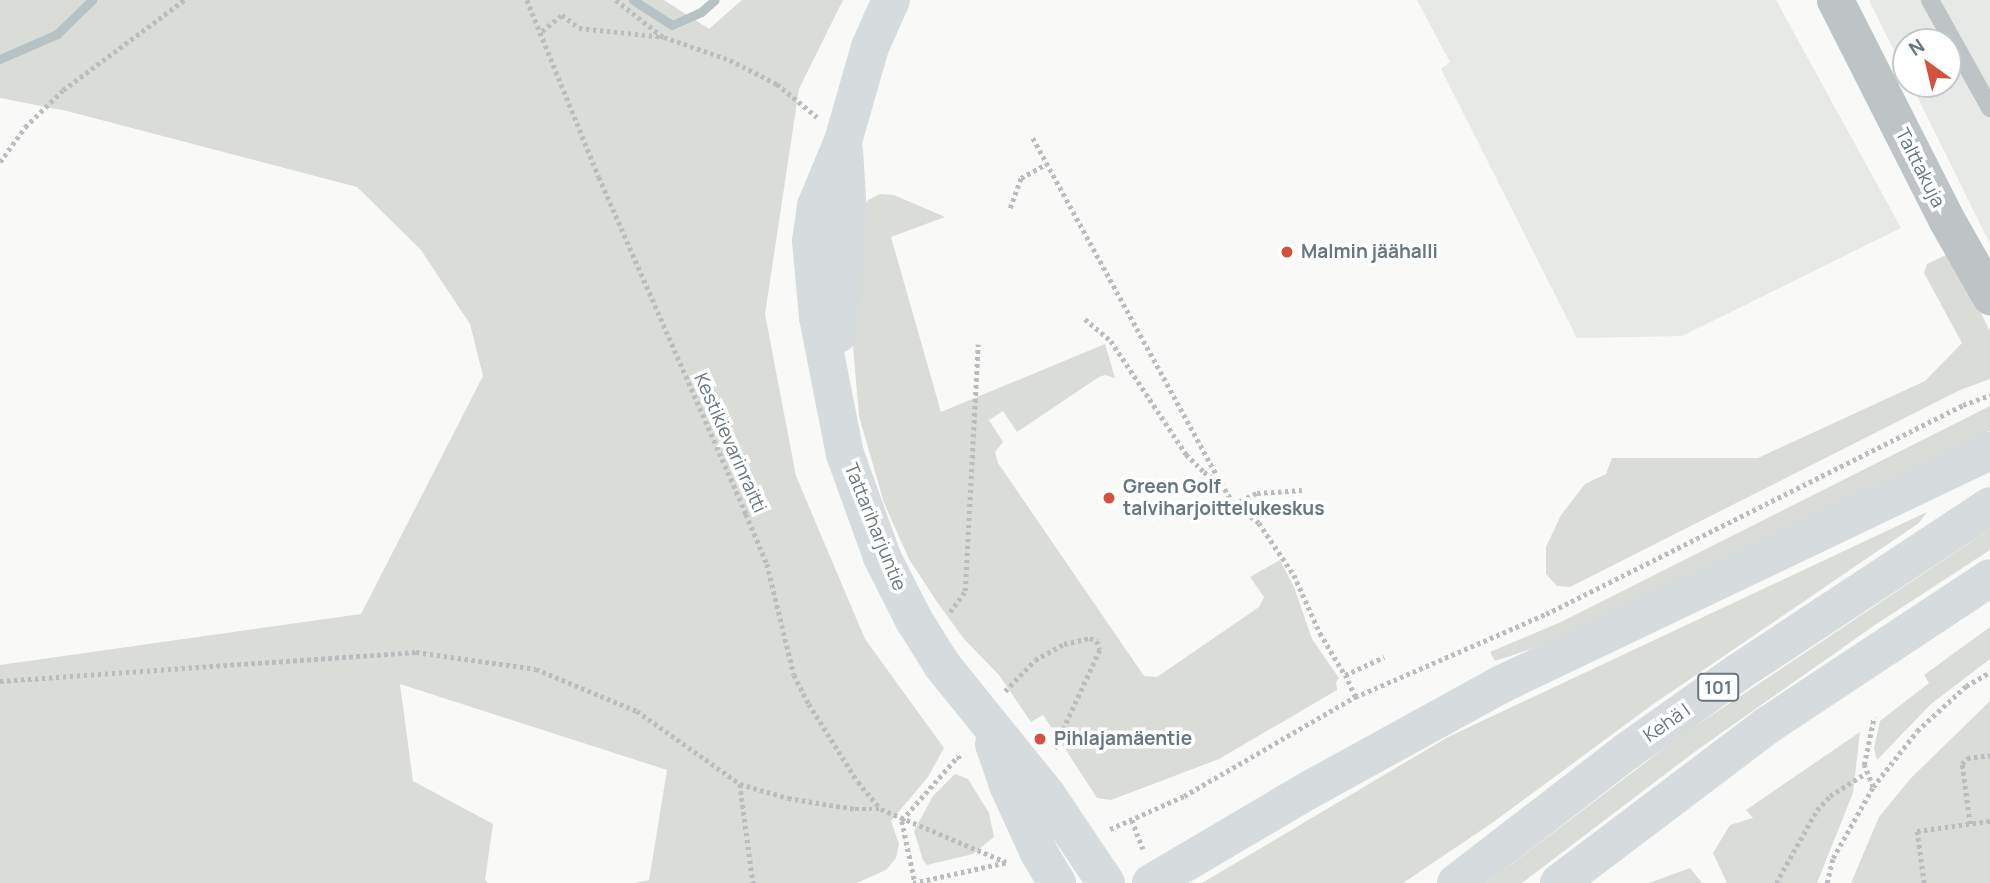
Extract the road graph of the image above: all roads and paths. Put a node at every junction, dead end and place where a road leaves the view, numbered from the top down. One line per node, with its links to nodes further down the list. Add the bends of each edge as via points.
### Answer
1 (184, 0): 12 (path, via 64,90 25,127)
2 (527, 0): 7 (path, Kestikievarinraitti)
3 (616, 0): 8 (path)
4 (891, 0): 11 (main road, Tattariharjuntie, via 870,47)
5 (1835, 0): 15 (street, Talttakuja)
6 (1930, 0): 9 (lane)
7 (542, 31): 8 (path, via 562,15 579,28); 40 (path, Kestikievarinraitti, via 599,177 762,552 794,675 851,771)
8 (664, 37): 11 (path, via 778,83)
9 (1990, 108)
10 (1032, 138): 13 (path)
11 (843, 141): 32 (main road, Tattariharjuntie, via 816,206 811,241 818,317 845,454 882,556 914,620 942,665)
12 (0, 162)
13 (1046, 164): 14 (path, via 1021,178); 20 (path)
14 (1010, 208)
15 (1990, 296)
16 (1085, 319): 20 (path, via 1111,341 1186,454)
17 (978, 344): 25 (path, via 965,591)
18 (1990, 395): 31 (path, via 1546,614)
19 (1990, 452): 49 (main road, via 1502,684)
20 (1221, 483): 22 (path)
21 (1302, 490): 22 (path, via 1257,493)
22 (1234, 504): 28 (path, via 1259,523 1294,575)
23 (1990, 506): 50 (main road, Kehä I / 101, via 1626,752)
24 (1990, 578): 51 (main road, via 1769,725)
25 (946, 618)
26 (1384, 657): 28 (path)
27 (1990, 672): 39 (path, via 1966,686 1917,731)
28 (1345, 675): 31 (path)
29 (0, 681): 38 (path, via 416,652 536,668 637,711)
30 (995, 683): 32 (path)
31 (1355, 697): 44 (path, via 1184,796)
32 (1000, 706): 36 (path, via 1035,660 1064,644 1090,638 1097,641 1100,650); 47 (main road, Tattariharjuntie, via 1008,785); 48 (main road, Tattariharjuntie, via 1040,785)
33 (1874, 717): 37 (path, via 1867,740)
34 (1990, 755): 43 (path, via 1967,758 1962,764)
35 (958, 756): 41 (path)
36 (1051, 756)
37 (1866, 773): 39 (path); 52 (path, via 1829,796 1817,810)
38 (740, 783): 40 (path, via 788,798); 45 (path)
39 (1873, 787): 53 (path, via 1833,858)
40 (881, 809): 41 (path, Kestikievarinraitti)
41 (902, 821): 46 (path); 46 (path, Kestikievarinraitti, via 1007,863)
42 (1990, 821): 43 (path)
43 (1970, 824): 54 (path, via 1917,831)
44 (1111, 829)
45 (753, 883)
46 (914, 883)
47 (1057, 883)
48 (1106, 883)
49 (1151, 883)
50 (1456, 883)
51 (1559, 883)
52 (1776, 883)
53 (1827, 883)
54 (1923, 883)

